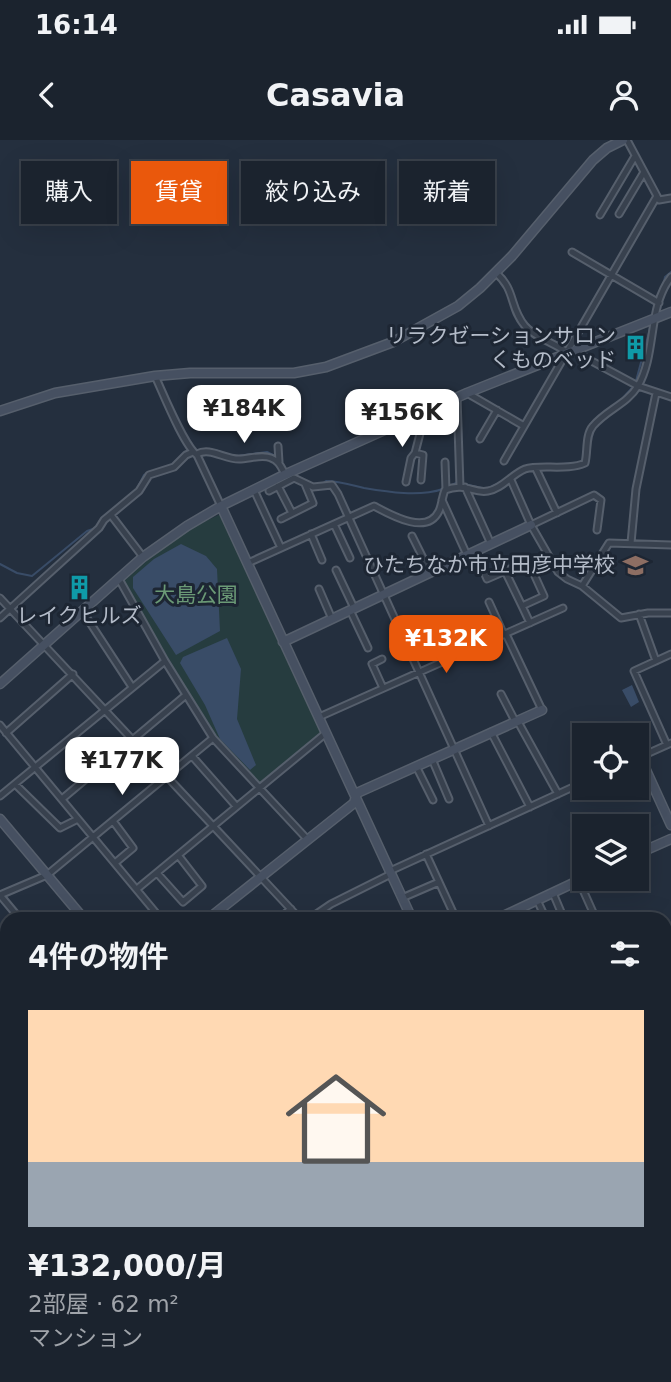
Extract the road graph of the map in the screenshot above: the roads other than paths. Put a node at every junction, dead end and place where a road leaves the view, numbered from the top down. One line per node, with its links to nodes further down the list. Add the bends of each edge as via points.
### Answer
1 (625, 140): 2 (street); 9 (street, via 593,160)
2 (635, 156): 3 (street); 7 (street)
3 (644, 172): 4 (street); 6 (street)
4 (657, 196): 5 (street, via 659,200); 10 (street)
5 (671, 198)
6 (619, 214)
7 (600, 215)
8 (572, 253): 10 (street)
9 (496, 273): 14 (street, via 507,282 514,312 527,329); 15 (street, via 458,306 411,334 326,367 284,374)
10 (612, 275): 12 (street); 14 (street)
11 (671, 277): 12 (street)
12 (659, 303): 13 (street)
13 (665, 317): 14 (street); 16 (street)
14 (570, 352): 16 (street); 17 (street); 24 (street)
15 (155, 376): 22 (street, via 58,392); 27 (street)
16 (638, 386): 18 (street); 32 (street, via 593,425 585,463)
17 (467, 393): 19 (street); 21 (street)
18 (656, 393): 20 (street); 55 (street)
19 (457, 397): 23 (street); 39 (street)
20 (671, 397)
21 (497, 410): 24 (street); 25 (street)
22 (0, 411)
23 (421, 413): 28 (street); 33 (street)
24 (524, 426): 29 (street)
25 (480, 439)
26 (278, 446): 30 (street)
27 (193, 451): 30 (street, via 236,460 269,456); 44 (street); 47 (street, via 174,467 149,475 139,491)
28 (415, 453): 34 (street, via 423,455); 36 (street)
29 (504, 461)
30 (279, 462): 33 (street)
31 (445, 462): 40 (street)
32 (536, 469): 35 (street, via 526,469); 46 (street)
33 (285, 474): 41 (street)
34 (421, 480)
35 (511, 480): 39 (street, via 490,491); 51 (street)
36 (406, 482)
37 (305, 484): 38 (street, via 294,478); 45 (street, via 313,503); 48 (street, via 317,488 332,485)
38 (278, 486): 42 (street); 45 (street)
39 (462, 487): 40 (street); 56 (street)
40 (446, 489): 43 (street)
41 (254, 490): 44 (street); 58 (street)
42 (269, 491)
43 (442, 500): 48 (street, via 439,512 424,523 395,517 374,506); 59 (street)
44 (221, 506): 60 (street); 63 (street)
45 (292, 513): 49 (street)
46 (557, 513): 51 (street); 52 (street, via 594,495 601,500)
47 (111, 515): 60 (street); 74 (street)
48 (348, 517): 50 (street); 70 (street)
49 (281, 519)
50 (334, 524): 53 (street); 61 (street)
51 (531, 525): 56 (street); 68 (street, via 558,572)
52 (597, 530)
53 (311, 534): 58 (street); 62 (street)
54 (412, 536): 66 (street)
55 (631, 543): 57 (street); 68 (street, via 610,542)
56 (491, 544): 59 (street)
57 (671, 545)
58 (281, 548): 63 (street)
59 (471, 554): 65 (street, via 487,579); 66 (street)
60 (143, 557): 67 (street)
61 (350, 558)
62 (323, 560)
63 (248, 563): 85 (street)
64 (336, 570): 76 (street)
65 (505, 571): 73 (street); 73 (street, via 528,561 544,596)
66 (430, 572): 70 (street)
67 (119, 579): 77 (street); 90 (street)
68 (582, 586): 79 (street, via 621,618)
69 (319, 589): 81 (street)
70 (383, 594): 76 (street); 93 (street)
71 (0, 598): 74 (street)
72 (489, 602): 84 (street)
73 (522, 607): 82 (street)
74 (11, 608): 80 (street); 86 (street)
75 (563, 608): 82 (street)
76 (352, 609): 81 (street); 87 (street)
77 (82, 612): 86 (street); 96 (street)
78 (671, 613): 79 (street)
79 (639, 614): 91 (street)
80 (0, 618)
81 (332, 619): 85 (street)
82 (530, 623): 84 (street)
83 (428, 632): 92 (street)
84 (505, 634): 92 (street); 101 (street)
85 (283, 642): 102 (street)
86 (45, 644): 94 (street); 95 (street)
87 (368, 648)
88 (671, 654): 91 (street)
89 (382, 659): 97 (street, via 372,664)
90 (165, 661): 96 (street); 99 (street)
91 (656, 661): 111 (street, via 634,671)
92 (442, 662): 93 (street)
93 (419, 673): 97 (street); 112 (street)
94 (73, 674): 100 (street); 106 (street)
95 (0, 684)
96 (132, 687): 100 (street)
97 (383, 688): 102 (street)
98 (501, 694): 103 (street)
99 (186, 695): 108 (street); 109 (street)
100 (105, 709): 109 (street); 110 (street)
101 (542, 710): 103 (street)
102 (319, 717): 107 (street)
103 (516, 721): 105 (street); 124 (street)
104 (0, 725): 106 (street)
105 (491, 732): 112 (street); 131 (street)
106 (6, 733): 117 (street)
107 (326, 733): 122 (street); 126 (street)
108 (213, 738): 114 (street); 122 (street)
109 (133, 739): 118 (street); 119 (street)
110 (69, 740): 117 (street); 118 (street)
111 (669, 744): 113 (street)
112 (454, 749): 115 (street); 137 (street)
113 (649, 752)
114 (192, 756): 119 (street); 130 (street)
115 (432, 759): 116 (street); 128 (street)
116 (416, 766): 126 (street); 129 (street)
117 (35, 768): 121 (street); 127 (street)
118 (94, 772): 127 (street)
119 (167, 776): 134 (street); 136 (street)
120 (649, 780): 135 (street)
121 (15, 784): 125 (street); 133 (street, via 60,828)
122 (258, 787): 130 (street); 139 (street)
123 (572, 788): 124 (street)
124 (558, 794): 131 (street)
125 (0, 796)
126 (355, 796): 139 (street, via 354,803); 145 (street)
127 (62, 799): 133 (street)
128 (449, 799)
129 (433, 800)
130 (236, 806): 136 (street)
131 (530, 807): 137 (street)
132 (0, 819): 147 (street)
133 (78, 819): 138 (street)
134 (113, 821): 138 (street); 144 (street, via 133,848)
135 (671, 825)
136 (213, 826): 142 (street); 148 (street)
137 (489, 826): 143 (street)
138 (93, 837): 144 (street); 147 (street)
139 (307, 839): 148 (street)
140 (671, 839): 141 (street)
141 (649, 849)
142 (178, 855): 146 (street); 146 (street, via 202,886 193,894 183,902)
143 (426, 855): 145 (street); 149 (street)
144 (115, 863): 151 (street)
145 (390, 872): 155 (street); 164 (street)
146 (157, 873): 151 (street)
147 (47, 875): 154 (street); 159 (street)
148 (261, 878): 157 (street); 161 (street)
149 (439, 882): 155 (street); 166 (street)
150 (572, 884): 153 (street)
151 (137, 889): 160 (street)
152 (586, 891): 170 (street)
153 (553, 893): 156 (street); 169 (street)
154 (0, 895): 158 (street)
155 (402, 898): 165 (street)
156 (537, 900): 167 (street); 168 (street)
157 (290, 909): 162 (street); 163 (street)
158 (14, 912)
159 (79, 912)
160 (155, 912)
161 (217, 912)
162 (286, 912)
163 (293, 912)
164 (319, 912)
165 (409, 912)
166 (453, 912)
167 (512, 912)
168 (542, 912)
169 (561, 912)
170 (593, 912)

